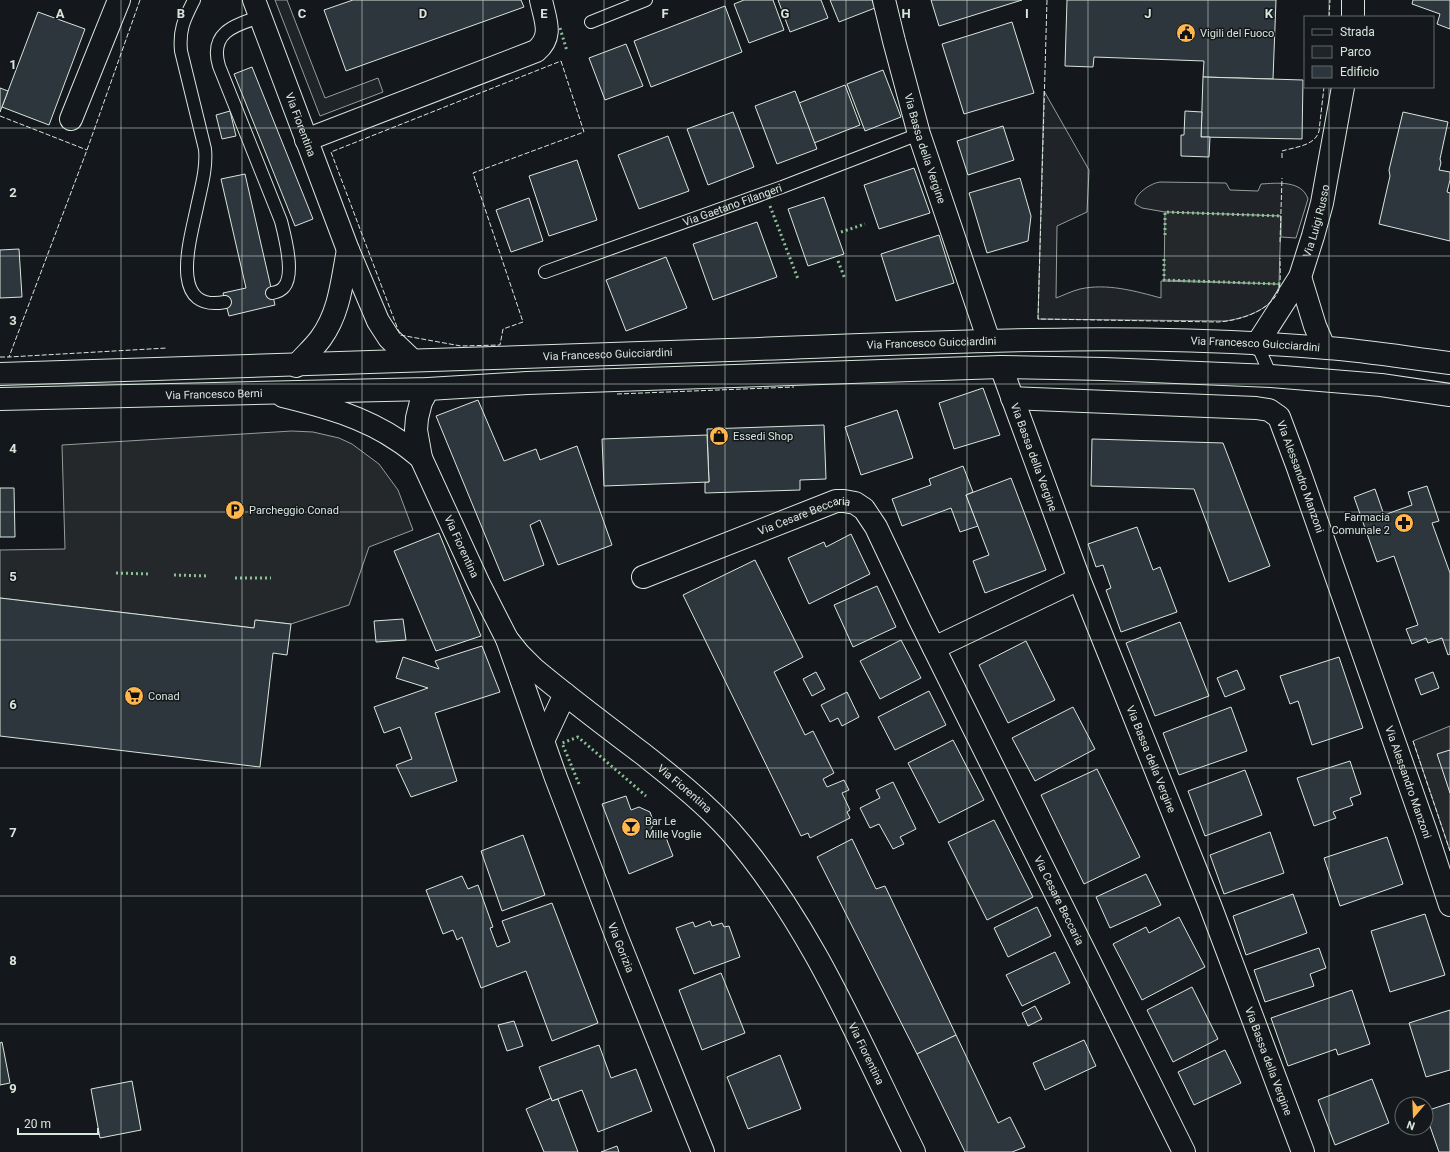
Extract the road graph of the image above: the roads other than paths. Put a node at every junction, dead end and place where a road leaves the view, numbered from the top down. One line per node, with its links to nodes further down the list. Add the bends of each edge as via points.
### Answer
1 (119, 0): 11 (street)
2 (194, 0): 18 (lane, via 184,21 180,38 206,157 187,250 187,270 190,288 196,297 207,302)
3 (541, 0): 13 (street, via 548,34 542,46 536,51)
4 (646, 0): 9 (lane)
5 (884, 0): 12 (street, Via Bassa della Vergine)
6 (1353, 0): 8 (street)
7 (257, 8): 13 (street, Via Fiorentina); 17 (lane, via 231,27 219,43 217,54 286,239 287,280 283,288)
8 (1352, 16)
9 (591, 22)
10 (1343, 88): 16 (street, Via Luigi Russo, via 1322,203)
11 (71, 119)
12 (919, 134): 15 (lane, Via Gaetano Filangeri, via 782,187); 19 (street, Via Bassa della Vergine)
13 (306, 140): 14 (street, Via Fiorentina)
14 (348, 250): 22 (street, Via Fiorentina, via 382,329); 24 (street, via 335,312 321,338)
15 (544, 272)
16 (1300, 278): 20 (street, Via Luigi Russo); 21 (street)
17 (272, 293)
18 (225, 302)
19 (989, 341): 20 (street, Via Francesco Guicciardini, via 1144,339); 22 (street, Via Francesco Guicciardini)
20 (1257, 344): 21 (street, Via Francesco Guicciardini); 27 (lane)
21 (1324, 347): 23 (street, Via Francesco Guicciardini)
22 (412, 360): 24 (street)
23 (1450, 363)
24 (296, 366): 26 (street)
25 (1001, 367): 27 (street, via 1066,367); 28 (street, via 527,383); 31 (street, Via Bassa della Vergine)
26 (0, 374)
27 (1271, 376): 30 (street, via 1381,385)
28 (428, 389): 29 (street, Via Francesco Berni); 33 (street, Via Fiorentina, via 417,418 416,430)
29 (273, 393): 32 (street, Via Francesco Berni); 33 (street, Via Fiorentina, via 349,415 399,440)
30 (1450, 395)
31 (1012, 398): 35 (street, Via Bassa della Vergine); 40 (street, Via Alessandro Manzoni, via 1256,408 1269,410 1279,417)
32 (0, 399)
33 (421, 458): 36 (street, Via Fiorentina)
34 (642, 577): 37 (street, Via Cesare Beccaria, via 844,500 864,509 876,527)
35 (1079, 579): 37 (street); 44 (street, Via Bassa della Vergine, via 1210,905)
36 (507, 639): 38 (street, Via Fiorentina, via 534,669); 39 (street, Via Gorizia)
37 (934, 648): 43 (street, Via Cesare Beccaria)
38 (565, 694): 39 (street); 42 (street, Via Fiorentina, via 680,783 730,831 770,882 798,924 838,998)
39 (543, 741): 41 (street, Via Gorizia, via 616,935)
40 (1450, 905)
41 (703, 1152)
42 (914, 1152)
43 (1184, 1152)
44 (1303, 1152)

